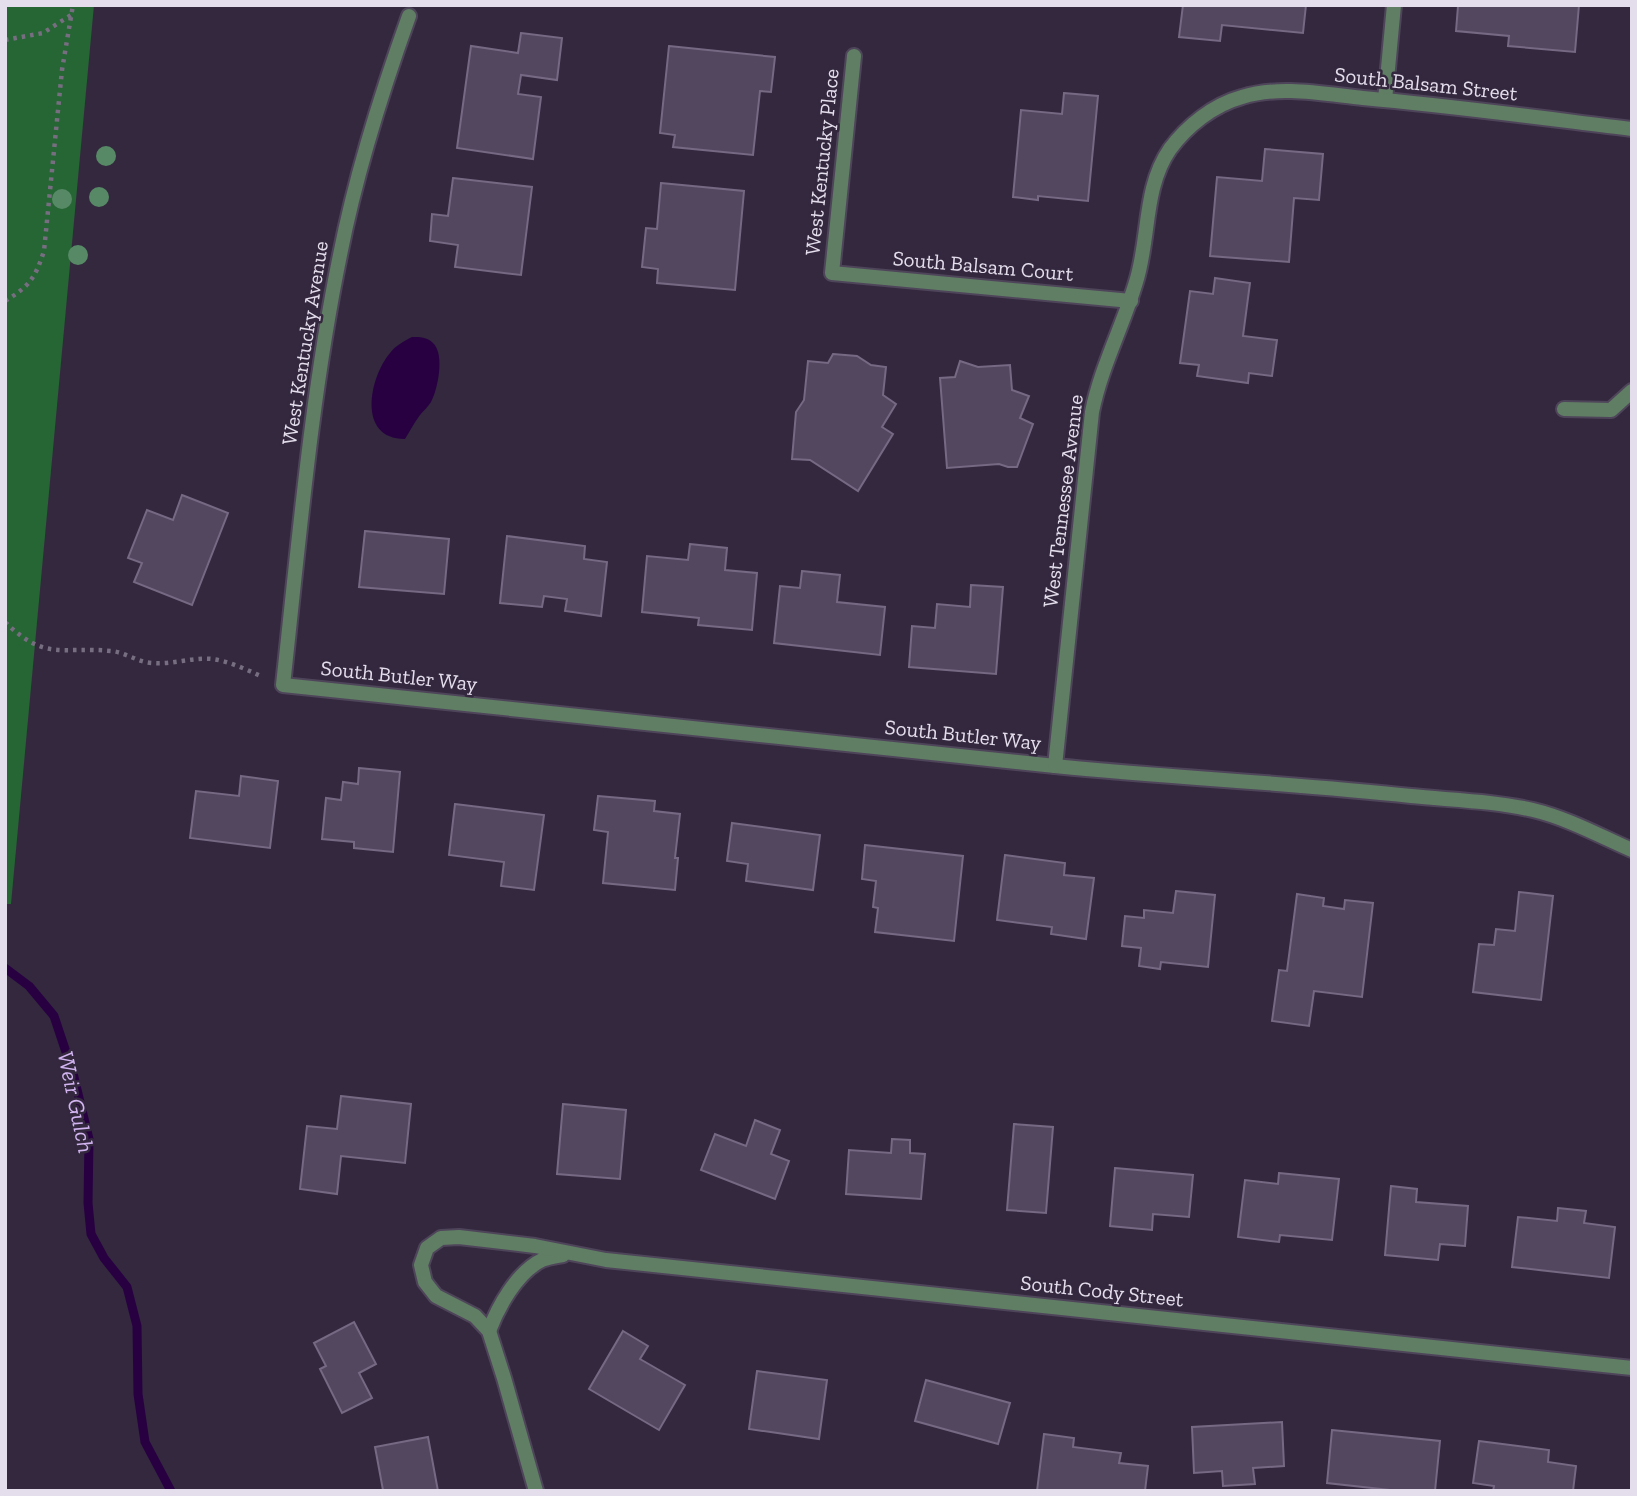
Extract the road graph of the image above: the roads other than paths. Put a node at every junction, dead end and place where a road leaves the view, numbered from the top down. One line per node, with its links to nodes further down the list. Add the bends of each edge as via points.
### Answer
1 (1394, 5): 4 (street)
2 (409, 16): 11 (street, West Kentucky Avenue, via 365,153 340,254 314,407)
3 (854, 56): 7 (street, West Kentucky Place)
4 (1385, 100): 5 (street, South Balsam Street, via 1277,91 1240,97); 6 (street, South Balsam Street)
5 (1219, 107): 8 (street, West Tennessee Avenue, via 1182,134 1160,169)
6 (1632, 129)
7 (832, 273): 8 (street, South Balsam Court)
8 (1130, 301): 12 (street, West Tennessee Avenue, via 1092,412)
9 (1632, 391): 10 (street, via 1611,410)
10 (1564, 409)
11 (283, 685): 12 (street, South Butler Way)
12 (1055, 766): 13 (street, South Butler Way, via 1341,788 1522,808)
13 (1632, 850)
14 (568, 1253): 15 (street, via 542,1260 525,1273 496,1312); 15 (street, South Cody Street, via 459,1237 441,1238 427,1248 421,1265 425,1282 436,1296 475,1316); 16 (street, South Cody Street)
15 (489, 1331): 17 (street)
16 (1632, 1368)
17 (536, 1491)

